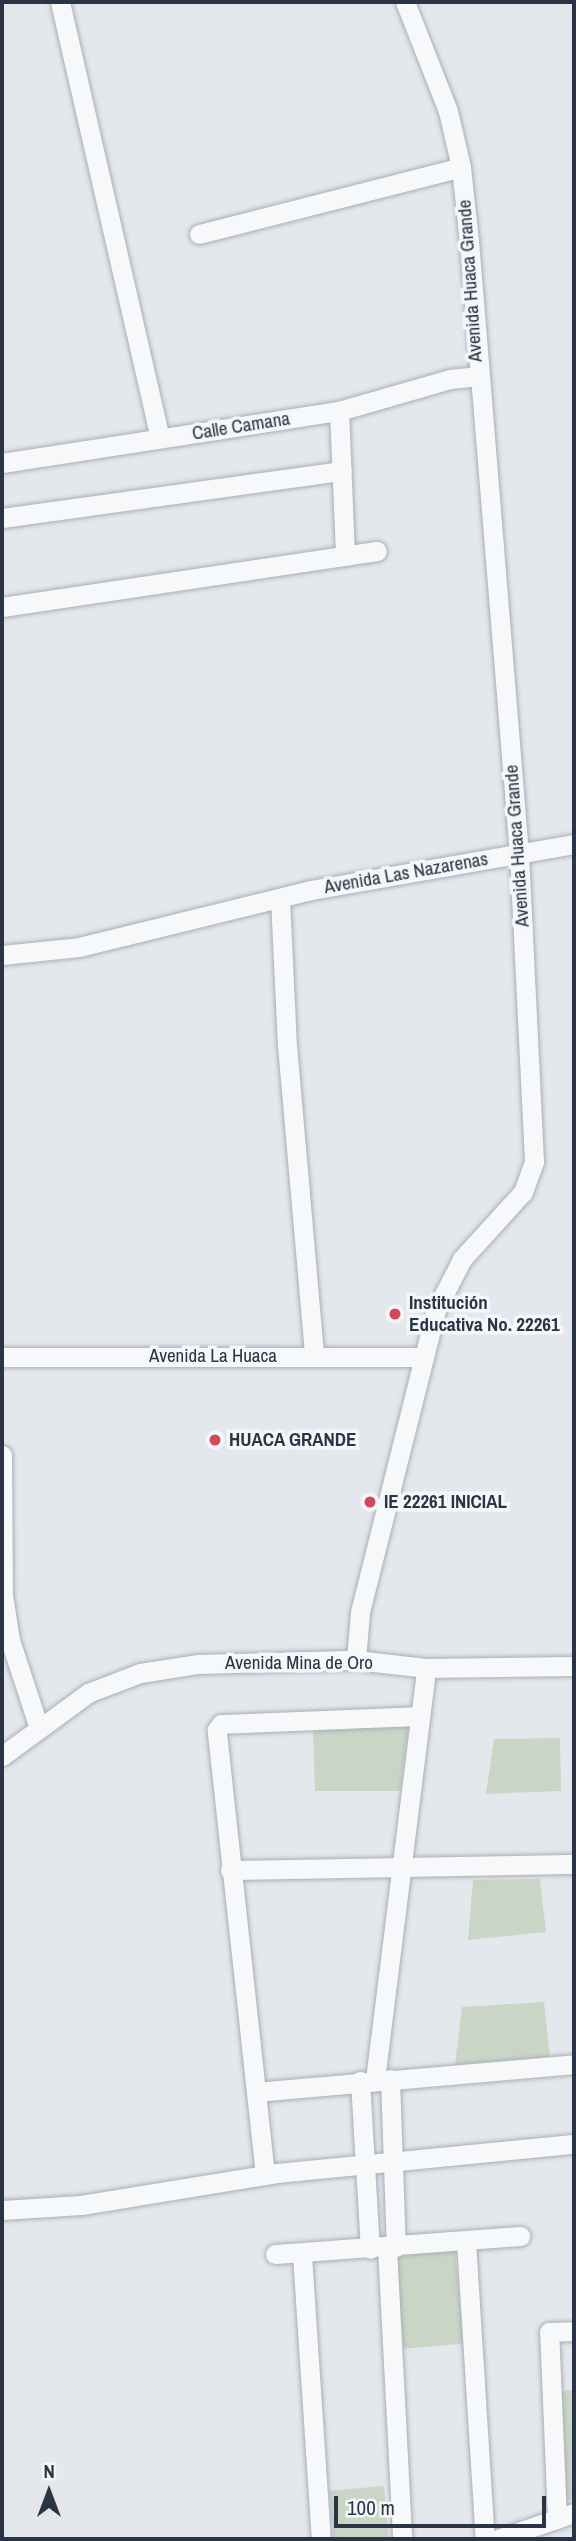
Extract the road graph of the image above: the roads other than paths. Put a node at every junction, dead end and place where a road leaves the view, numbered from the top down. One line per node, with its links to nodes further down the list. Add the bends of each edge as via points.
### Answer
1 (60, 2): 7 (street)
2 (405, 2): 3 (street, Avenida Huaca Grande, via 448,111)
3 (461, 167): 4 (street); 5 (street, Avenida Huaca Grande)
4 (199, 234)
5 (477, 376): 6 (street, Calle Camana, via 450,379); 15 (street, Avenida Huaca Grande)
6 (338, 411): 7 (street, Calle Camana); 9 (street)
7 (160, 438): 8 (street, Calle Camana)
8 (2, 463)
9 (341, 471): 10 (street); 12 (street)
10 (2, 518)
11 (377, 551): 12 (street)
12 (345, 556): 13 (street)
13 (2, 607)
14 (574, 844): 15 (street, Avenida Las Nazarenas)
15 (519, 854): 16 (street, Avenida Las Nazarenas); 20 (street, Avenida Huaca Grande, via 534,1161 523,1192 462,1259 436,1310)
16 (280, 898): 17 (street, Avenida Las Nazarenas, via 79,947); 18 (street, via 287,1045)
17 (2, 955)
18 (314, 1356): 19 (street, Avenida La Huaca); 20 (street, Avenida La Huaca)
19 (2, 1357)
20 (424, 1357): 22 (street, Avenida Huaca Grande, via 360,1612)
21 (2, 1455): 26 (street, via 3,1595 10,1640)
22 (356, 1660): 24 (street, Avenida Mina de Oro); 26 (street, Avenida Mina de Oro, via 198,1664 140,1673 88,1693)
23 (574, 1666): 24 (street, Avenida Mina de Oro)
24 (426, 1668): 25 (street)
25 (420, 1716): 29 (street); 30 (street, via 221,1724 217,1730)
26 (39, 1728): 27 (street, Avenida Mina de Oro)
27 (2, 1756)
28 (574, 1864): 29 (street)
29 (401, 1869): 30 (street); 32 (street)
30 (230, 1870): 33 (street)
31 (574, 2064): 32 (street)
32 (375, 2080): 33 (street); 35 (street); 36 (street)
33 (256, 2092): 37 (street)
34 (574, 2144): 35 (street)
35 (395, 2160): 36 (street); 41 (street)
36 (368, 2164): 37 (street); 41 (street)
37 (265, 2175): 38 (street, via 81,2205)
38 (2, 2210)
39 (520, 2236): 40 (street)
40 (467, 2241): 41 (street); 48 (street)
41 (384, 2248): 43 (street); 47 (street)
42 (275, 2254): 43 (street)
43 (302, 2255): 46 (street)
44 (574, 2330): 45 (street, via 549,2332)
45 (566, 2516): 49 (street)
46 (321, 2539)
47 (402, 2539)
48 (485, 2539)
49 (498, 2539)

